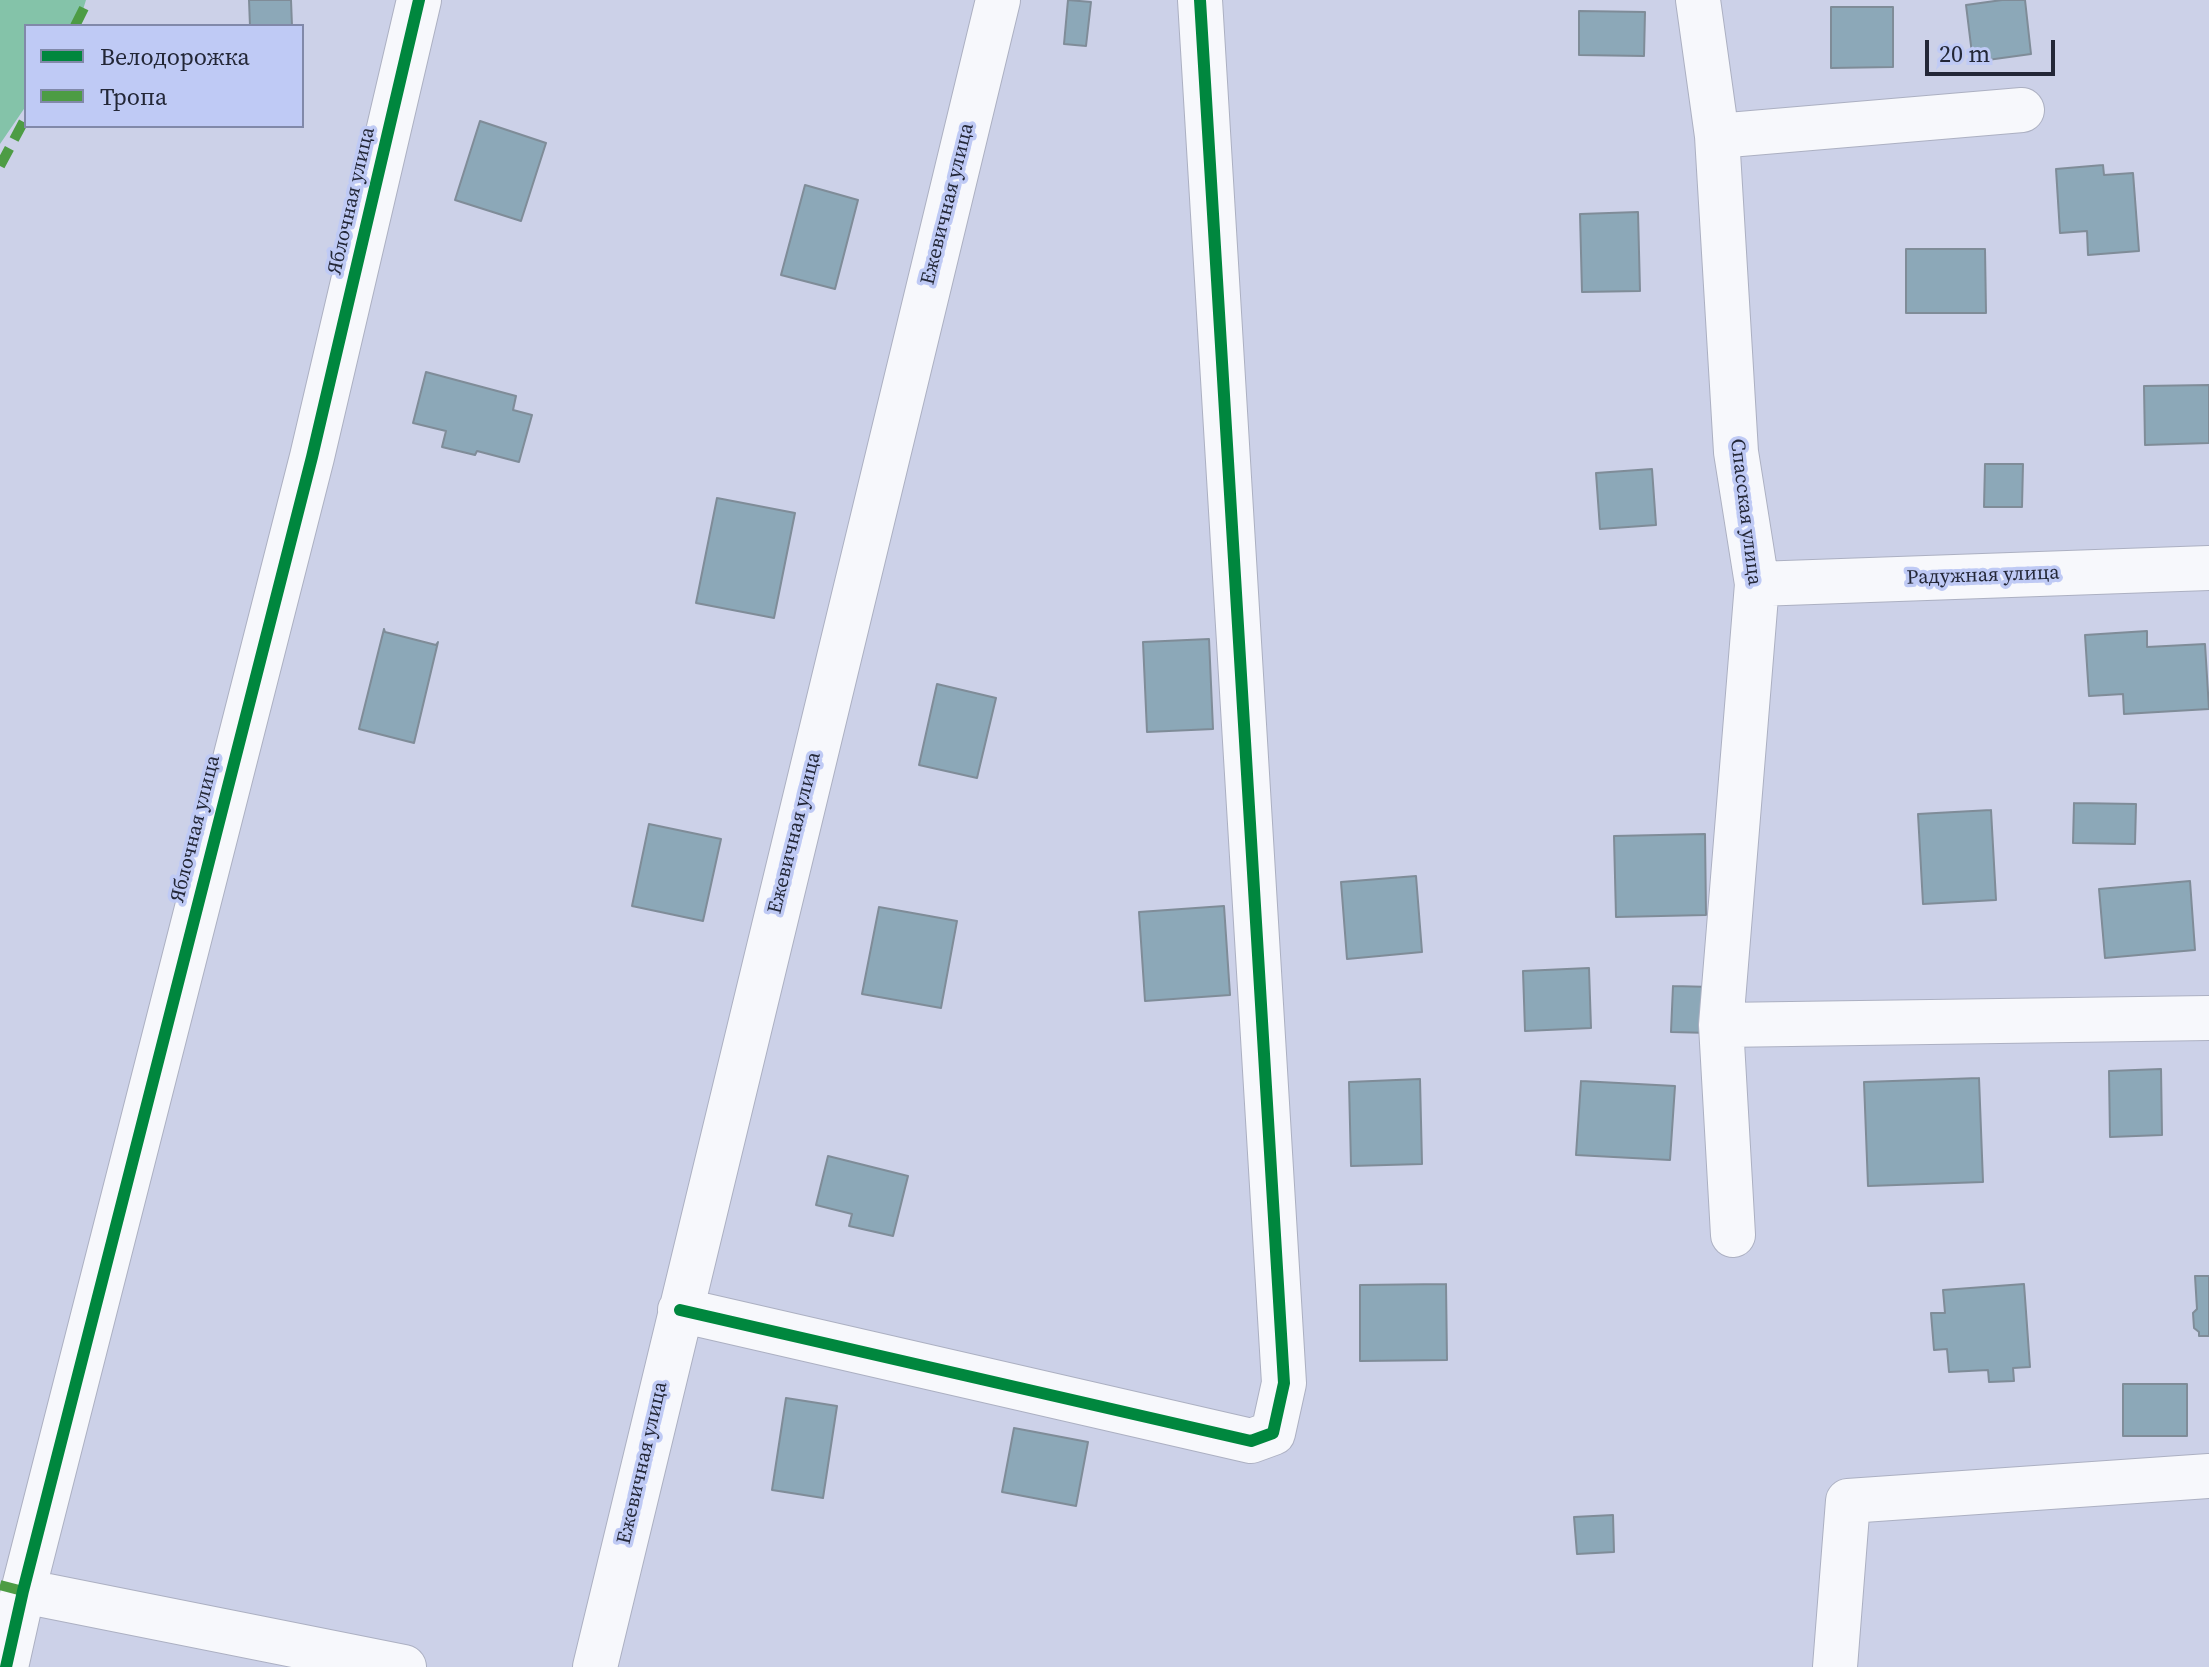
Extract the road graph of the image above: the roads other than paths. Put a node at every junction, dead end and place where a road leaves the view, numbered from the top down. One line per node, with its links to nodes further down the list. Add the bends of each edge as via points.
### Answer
1 (419, 0): 14 (street, Яблочная улица, via 312,457)
2 (998, 0): 12 (street, Ежевичная улица)
3 (1200, 0): 12 (street, via 1284,1383 1273,1433 1251,1441)
4 (1698, 0): 6 (street, Спасская улица)
5 (2022, 110): 6 (street)
6 (1717, 136): 8 (street, Спасская улица, via 1736,452)
7 (2209, 568): 8 (street, Радужная улица)
8 (1757, 584): 10 (street, Спасская улица)
9 (2209, 1018): 10 (street)
10 (1721, 1025): 11 (street, Спасская улица)
11 (1733, 1235)
12 (680, 1310): 17 (street, Ежевичная улица)
13 (2209, 1476): 18 (street, via 1848,1501)
14 (23, 1591): 15 (street, Яблочная улица); 16 (street)
15 (6, 1667)
16 (404, 1667)
17 (595, 1667)
18 (1835, 1667)

